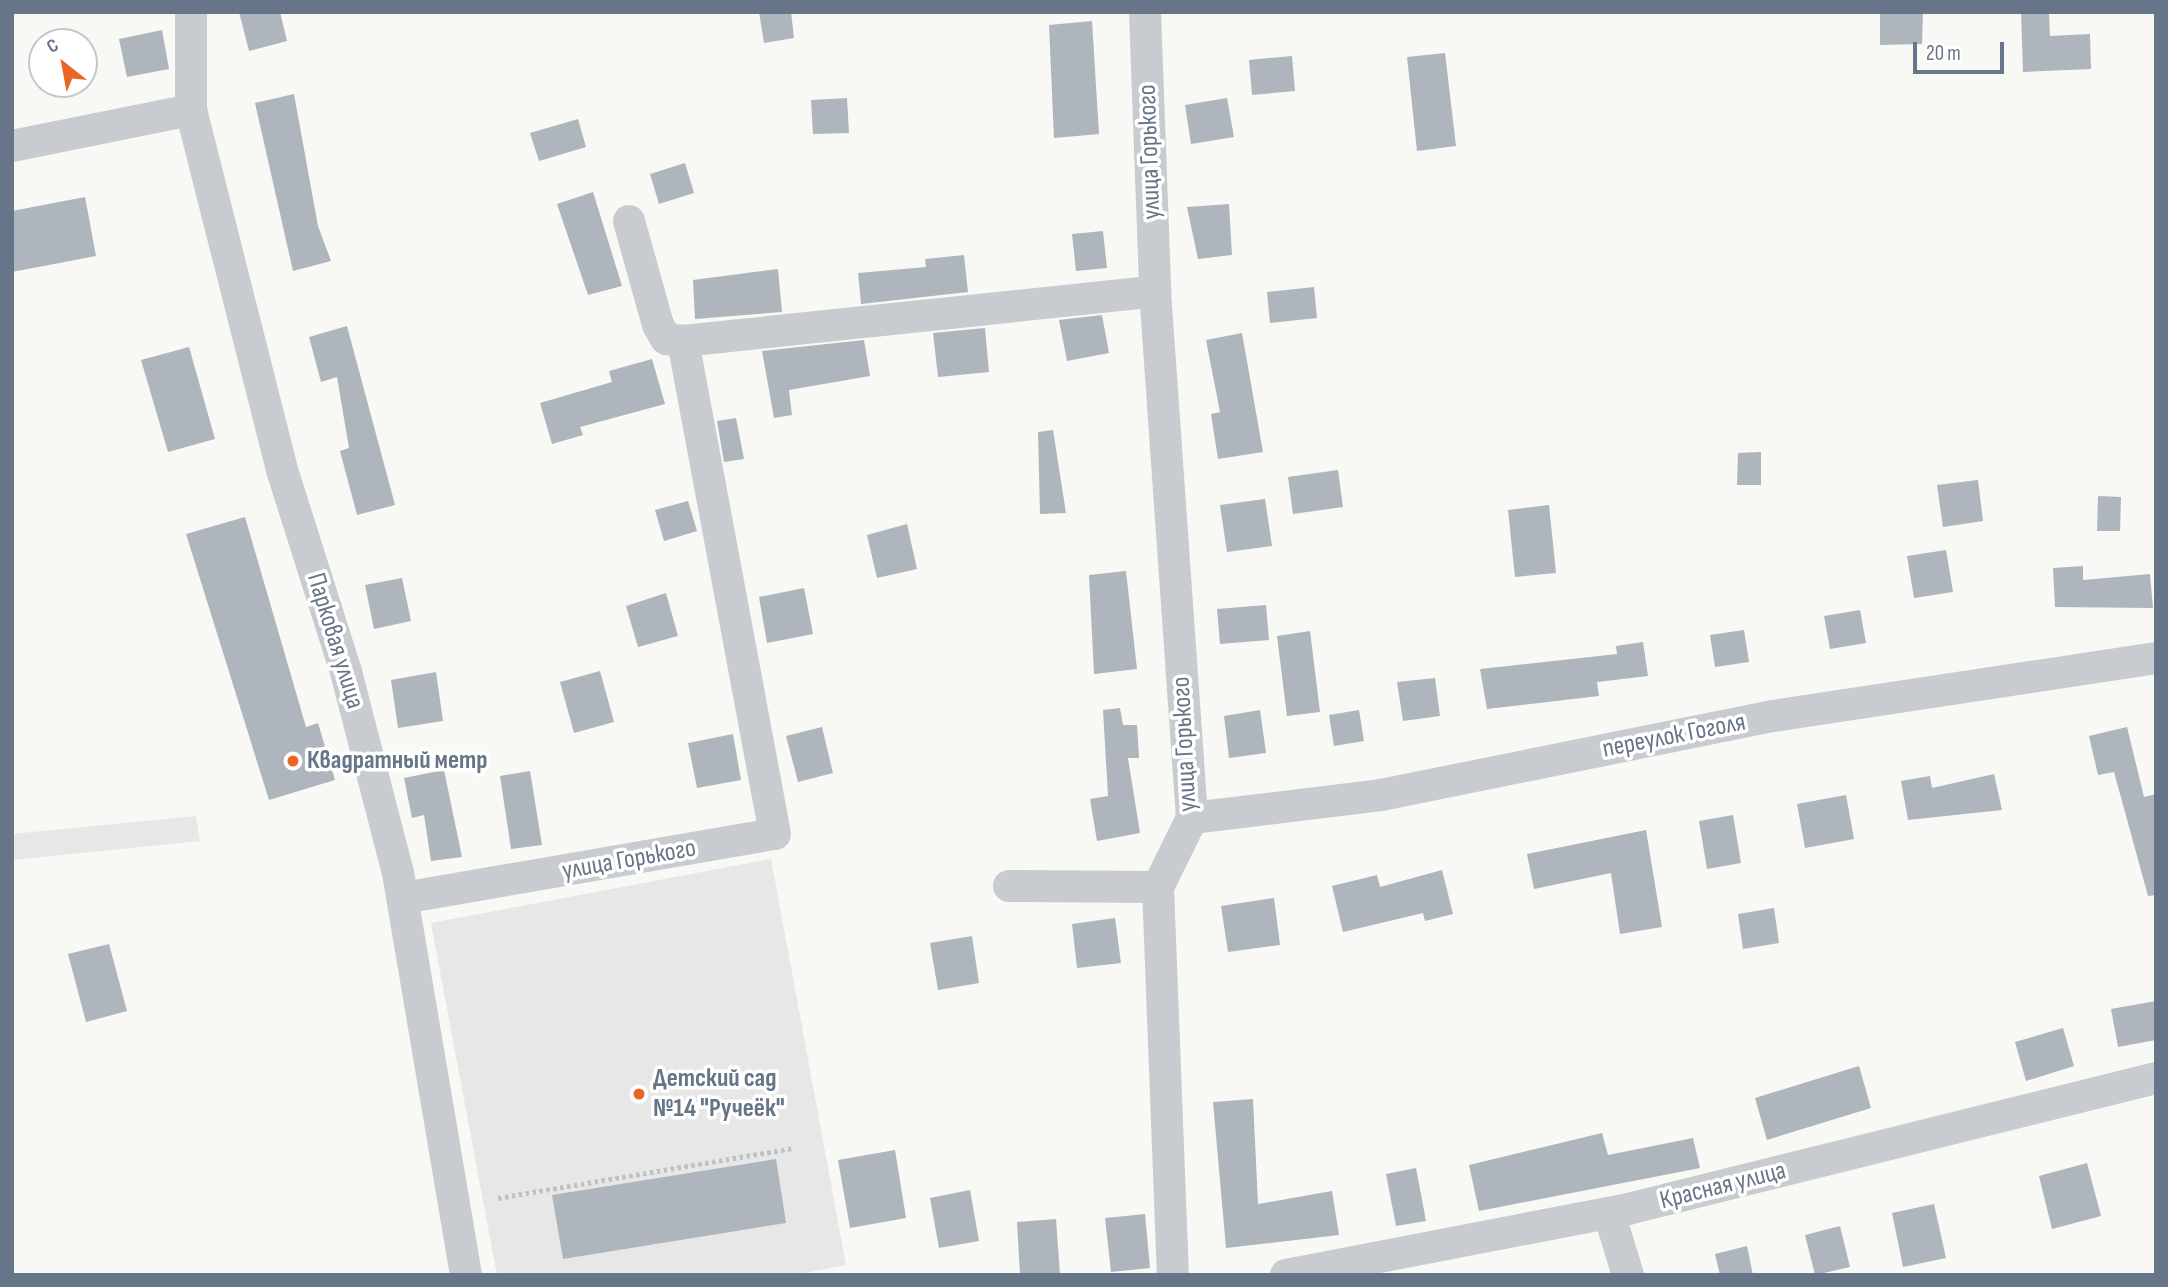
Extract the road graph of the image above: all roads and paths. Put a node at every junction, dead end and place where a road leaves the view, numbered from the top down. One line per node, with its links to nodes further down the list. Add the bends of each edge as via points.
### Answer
1 (191, 12): 3 (street, Парковая улица)
2 (1145, 12): 6 (street, улица Горького)
3 (191, 110): 4 (street); 12 (street, Парковая улица, via 282,470 346,671)
4 (12, 146)
5 (628, 221): 7 (street, via 658,325 666,339)
6 (1156, 291): 7 (street); 9 (street, улица Горького)
7 (683, 341): 12 (street, улица Горького, via 775,834)
8 (2156, 658): 9 (street, переулок Гоголя, via 1773,716 1381,795)
9 (1192, 818): 11 (street, улица Горького)
10 (1009, 886): 11 (street)
11 (1158, 887): 18 (street, улица Горького)
12 (403, 898): 17 (street, Парковая улица)
13 (2156, 1078): 16 (street, Красная улица)
14 (793, 1148): 15 (path)
15 (498, 1198)
16 (1609, 1213): 19 (street, Красная улица); 20 (street)
17 (466, 1275)
18 (1173, 1275)
19 (1286, 1275)
20 (1628, 1275)

